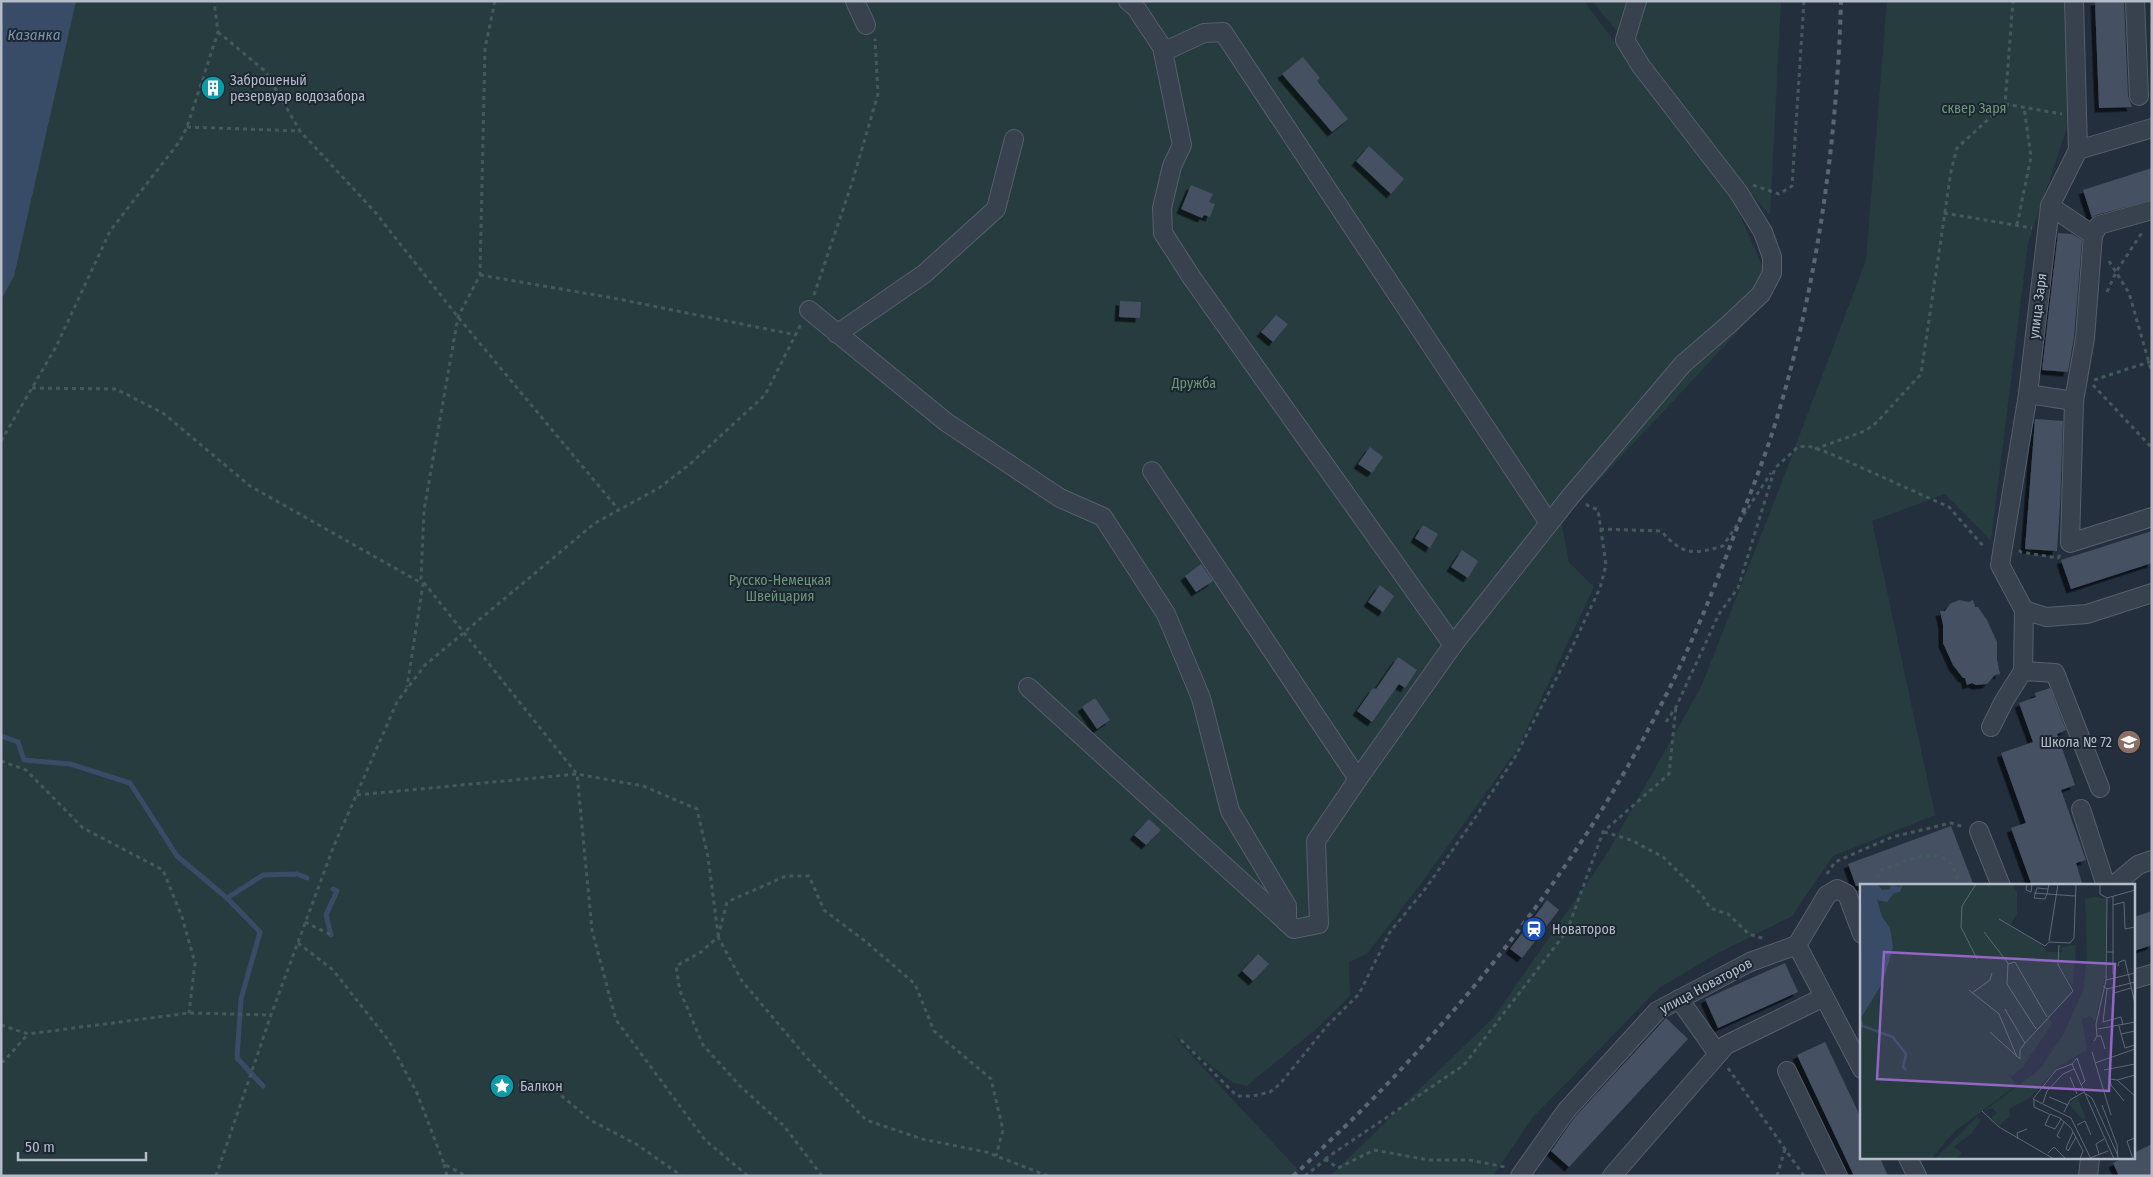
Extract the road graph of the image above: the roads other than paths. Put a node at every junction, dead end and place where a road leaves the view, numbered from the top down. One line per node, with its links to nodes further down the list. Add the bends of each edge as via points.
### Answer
1 (855, 1): 6 (street)
2 (1128, 1): 7 (street, via 1136,8)
3 (1637, 1): 21 (street, via 1625,40 1641,66 1739,193 1763,232 1772,257 1772,273 1762,294 1683,364)
4 (2074, 1): 11 (street, улица Заря)
5 (2135, 1): 8 (street)
6 (866, 25)
7 (1163, 52): 21 (street, via 1204,33 1223,32); 24 (street, via 1182,145 1172,166 1162,208 1163,233 1197,286)
8 (2139, 96)
9 (2152, 128): 11 (street)
10 (1014, 139): 16 (street, via 996,209 924,274)
11 (2078, 150): 12 (street, улица Заря)
12 (2050, 206): 14 (street); 17 (street, улица Заря)
13 (2149, 217): 14 (street, via 2099,225)
14 (2093, 235): 18 (street, via 2085,338)
15 (809, 310): 16 (street)
16 (838, 334): 36 (street, via 946,422 1060,498 1103,517 1166,614 1201,698 1230,811 1287,906)
17 (2028, 394): 18 (street); 23 (street, улица Заря, via 2000,565)
18 (2074, 401): 20 (street, via 2070,543)
19 (1152, 470): 28 (street)
20 (2152, 517)
21 (1549, 523): 24 (street)
22 (2152, 593): 23 (street, via 2087,614 2046,617)
23 (2024, 610): 25 (street)
24 (1453, 645): 28 (street)
25 (2023, 671): 27 (street); 29 (street, via 2055,672)
26 (1028, 687): 36 (street)
27 (1991, 727)
28 (1358, 779): 36 (street, via 1316,841 1319,924 1294,929)
29 (2100, 788)
30 (2081, 809): 34 (street)
31 (1979, 831): 33 (street)
32 (2145, 863): 35 (street)
33 (2000, 884)
34 (2105, 884)
35 (2116, 884)
36 (1287, 923)
37 (1860, 929): 38 (street, via 1847,894 1837,889 1827,895)
38 (1794, 946): 41 (street); 42 (street, улица Новаторов, via 1750,962)
39 (2152, 974): 40 (street)
40 (2136, 978)
41 (1824, 997): 43 (street, via 1726,1044); 44 (street)
42 (1679, 999): 43 (street); 48 (street, улица Новаторов, via 1657,1011 1566,1111)
43 (1718, 1054): 49 (street)
44 (1860, 1065)
45 (1787, 1071): 50 (street)
46 (1909, 1160): 51 (street)
47 (2090, 1160): 52 (street)
48 (1525, 1174)
49 (1612, 1176)
50 (1838, 1176)
51 (1917, 1176)
52 (2088, 1176)

